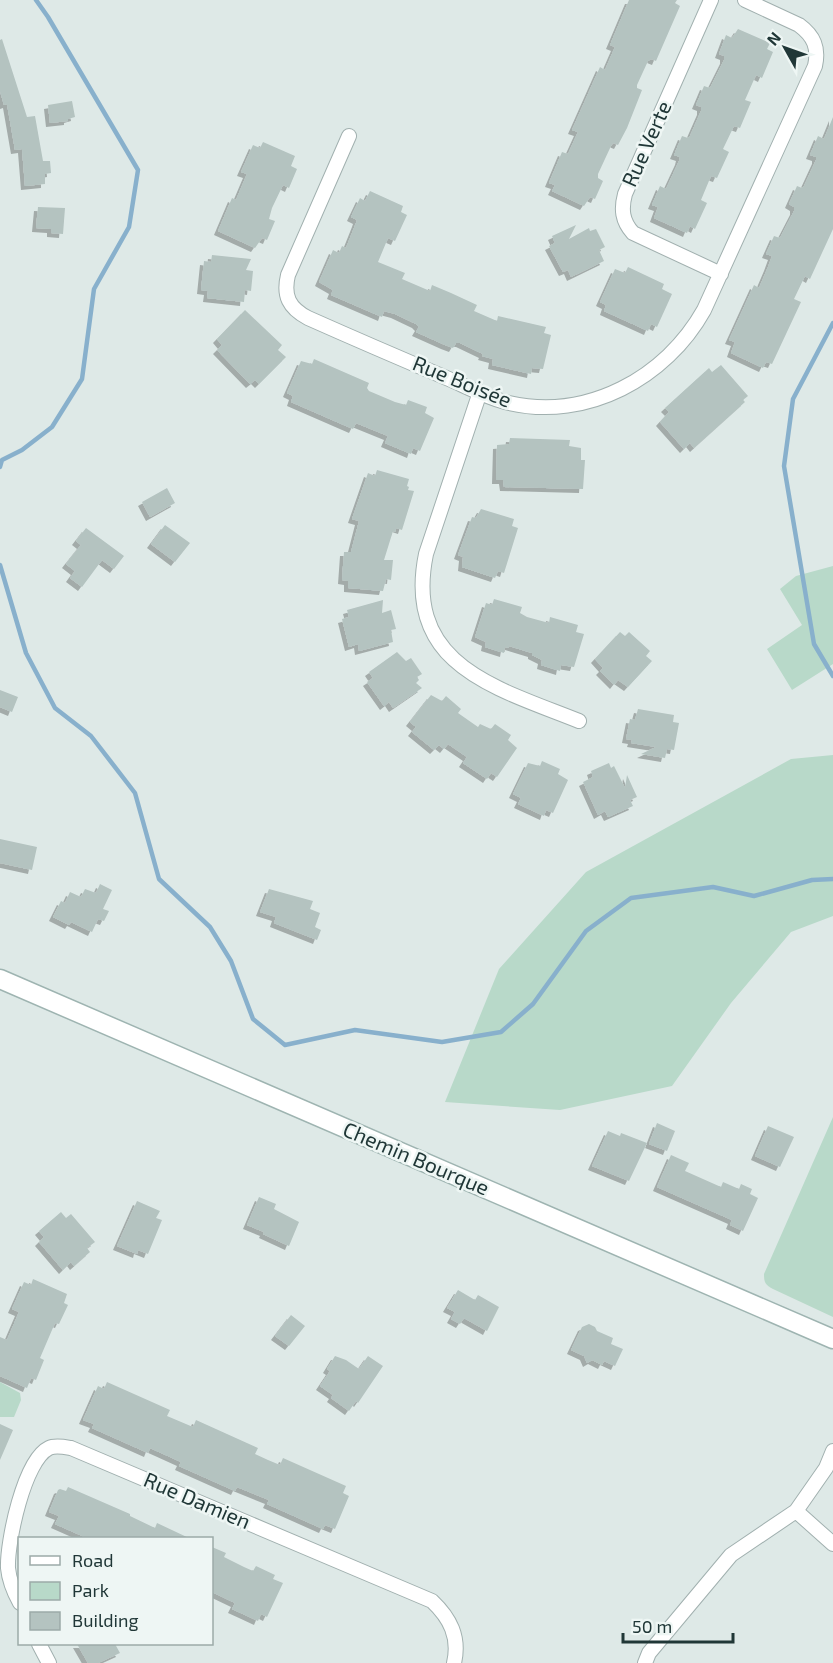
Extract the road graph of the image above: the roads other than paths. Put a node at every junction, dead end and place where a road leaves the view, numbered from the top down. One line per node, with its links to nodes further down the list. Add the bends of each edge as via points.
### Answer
1 (711, 0): 4 (street, Rue Verte, via 625,194 622,212 633,233)
2 (745, 0): 4 (street, Rue Boisée, via 807,30 815,42 817,57)
3 (349, 136): 5 (street, Rue Boisée, via 288,275 288,301 308,318)
4 (721, 274): 5 (street, Rue Boisée, via 684,341 658,367 630,386 585,403 536,407 508,403)
5 (480, 392): 6 (street, via 426,554 422,574 425,613 443,647 476,678)
6 (579, 721)
7 (0, 979): 8 (street, Chemin Bourque)
8 (833, 1339)
9 (833, 1451): 10 (street)
10 (796, 1511): 11 (street); 16 (street, via 731,1555 649,1653)
11 (833, 1544)
12 (18, 1597): 15 (street, Rue Damien, via 9,1570 8,1546 22,1493 38,1457 50,1448 62,1447 432,1601 453,1627)
13 (40, 1645): 14 (street)
14 (49, 1663)
15 (454, 1663)
16 (645, 1663)

